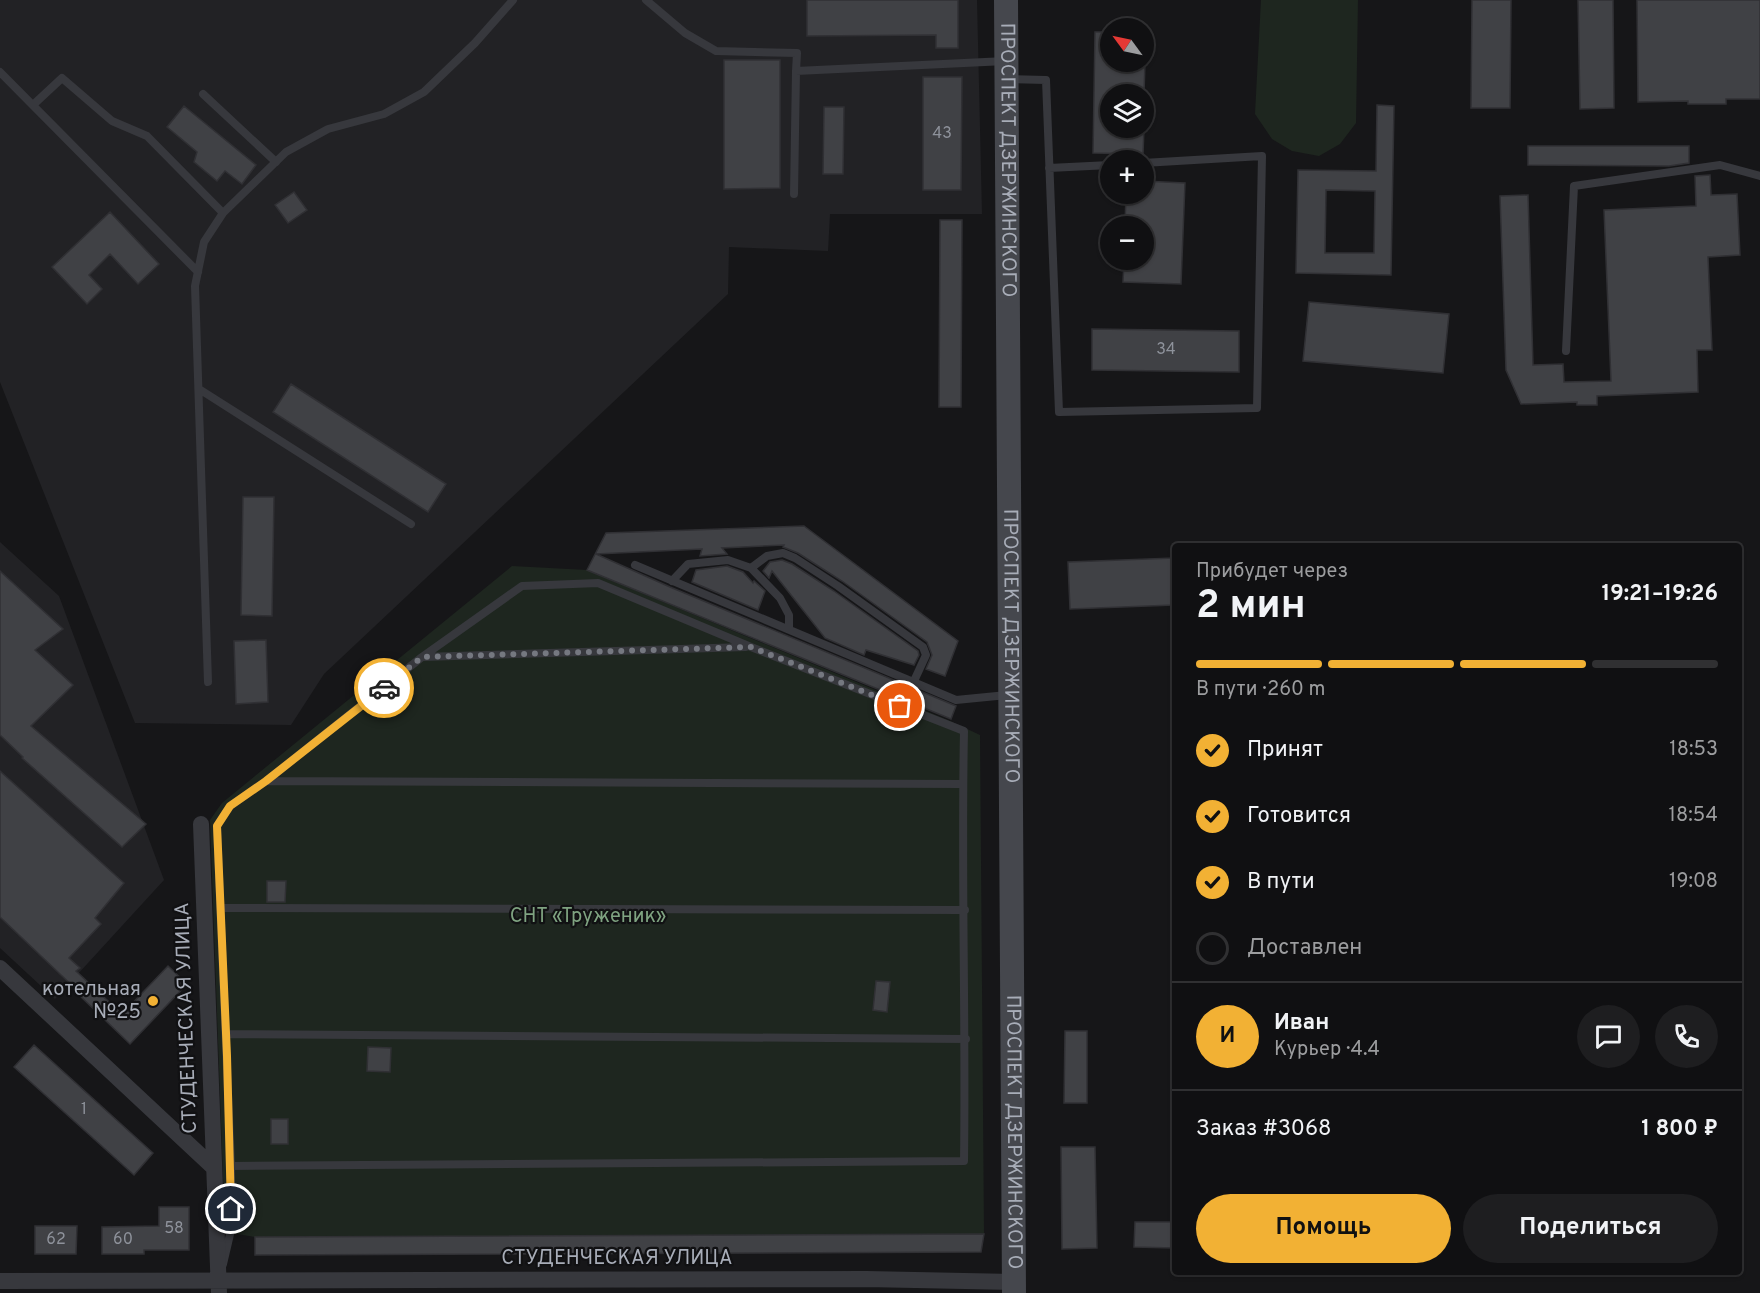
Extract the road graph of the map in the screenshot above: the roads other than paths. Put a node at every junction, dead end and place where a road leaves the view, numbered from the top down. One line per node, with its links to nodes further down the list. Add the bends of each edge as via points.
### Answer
1 (513, 0): 9 (lane, via 424,92 384,114 328,129 286,152)
2 (646, 0): 4 (lane, via 685,33 716,51 797,53)
3 (1006, 0): 5 (main road, ПРОСПЕКТ ДЗЕРЖИНСКОГО)
4 (796, 70): 5 (lane); 14 (lane)
5 (1006, 70): 12 (lane, via 1046,80); 28 (main road, ПРОСПЕКТ ДЗЕРЖИНСКОГО)
6 (0, 72): 8 (lane)
7 (203, 94): 9 (lane)
8 (33, 105): 15 (lane, via 62,78 112,121 147,136); 16 (lane)
9 (276, 162): 15 (lane)
10 (1154, 162): 12 (lane, via 1262,156 1257,408 1059,412)
11 (1100, 166): 12 (lane)
12 (1050, 168)
13 (1760, 176): 17 (lane, via 1720,165 1574,186)
14 (794, 194)
15 (223, 213): 16 (lane, via 204,242)
16 (198, 272): 18 (lane)
17 (1566, 351)
18 (198, 389): 19 (lane); 27 (lane)
19 (411, 524)
20 (635, 565): 22 (lane)
21 (752, 568): 22 (lane, via 728,560 688,564); 23 (lane, via 780,598 789,615); 26 (lane, via 767,556 783,553 838,585 923,647 926,655)
22 (672, 581): 23 (lane)
23 (789, 629): 26 (lane)
24 (751, 647): 25 (lane); 25 (lane, via 598,583 522,586); 30 (lane, via 964,731)
25 (422, 657): 29 (lane)
26 (914, 681): 28 (lane, via 956,700)
27 (208, 682)
28 (1010, 695): 42 (main road, ПРОСПЕКТ ДЗЕРЖИНСКОГО)
29 (266, 781): 30 (lane); 32 (lane, via 230,806 217,826)
30 (963, 784): 33 (lane)
31 (201, 824): 38 (street, СТУДЕНЧЕСКАЯ УЛИЦА)
32 (221, 908): 33 (lane); 35 (lane)
33 (965, 910): 36 (lane)
34 (0, 968): 38 (street)
35 (226, 1035): 36 (lane); 37 (lane)
36 (966, 1039): 37 (lane, via 964,1161)
37 (231, 1166): 41 (lane, via 231,1230)
38 (213, 1167): 41 (street, СТУДЕНЧЕСКАЯ УЛИЦА)
39 (0, 1281): 41 (street, СТУДЕНЧЕСКАЯ УЛИЦА)
40 (457, 1287): 41 (street, СТУДЕНЧЕСКАЯ УЛИЦА); 42 (street, СТУДЕНЧЕСКАЯ УЛИЦА, via 866,1279)
41 (219, 1288)
42 (1014, 1288)

